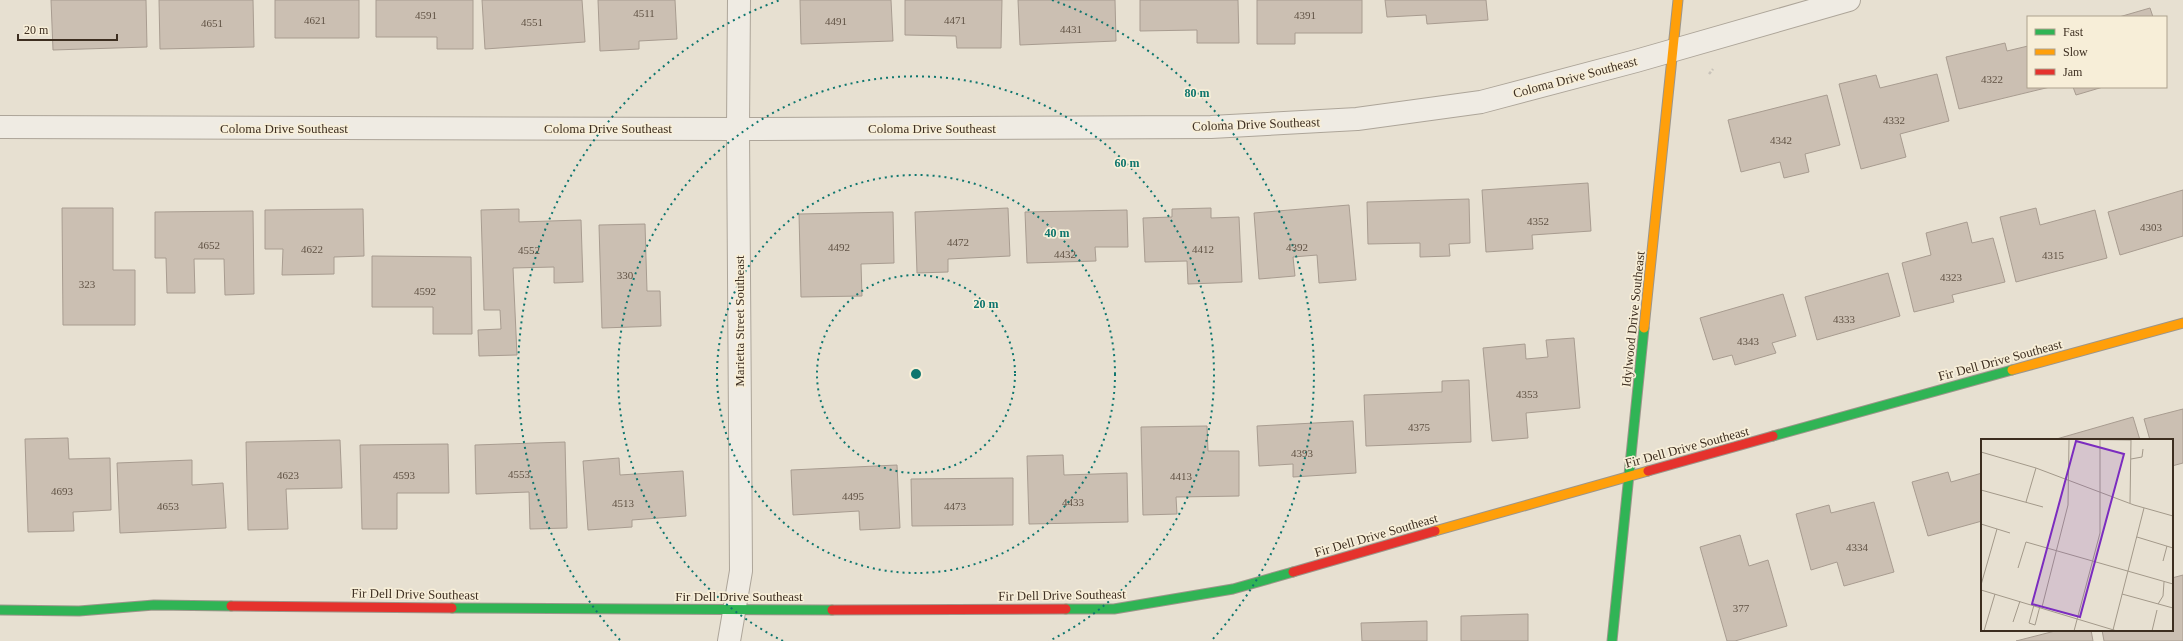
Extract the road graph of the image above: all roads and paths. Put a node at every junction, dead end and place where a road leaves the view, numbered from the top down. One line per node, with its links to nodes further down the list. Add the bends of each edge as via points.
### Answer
1 (739, 0): 6 (street, Marietta Street Southeast)
2 (1678, 0): 4 (street, Idylwood Drive Southeast)
3 (1849, 0): 4 (street, Coloma Drive Southeast)
4 (1674, 50): 6 (street, Coloma Drive Southeast, via 1481,102 1357,120 1211,127); 8 (street, Idylwood Drive Southeast)
5 (0, 127): 6 (street, Coloma Drive Southeast)
6 (738, 129): 10 (street, Marietta Street Southeast, via 741,571)
7 (2183, 323): 8 (street, Fir Dell Drive Southeast)
8 (1629, 476): 10 (street, Fir Dell Drive Southeast, via 1233,589 1114,609); 12 (street, Idylwood Drive Southeast)
9 (0, 610): 10 (street, Fir Dell Drive Southeast, via 79,611 162,605)
10 (735, 610): 11 (street, Marietta Street Southeast)
11 (729, 641)
12 (1612, 641)

